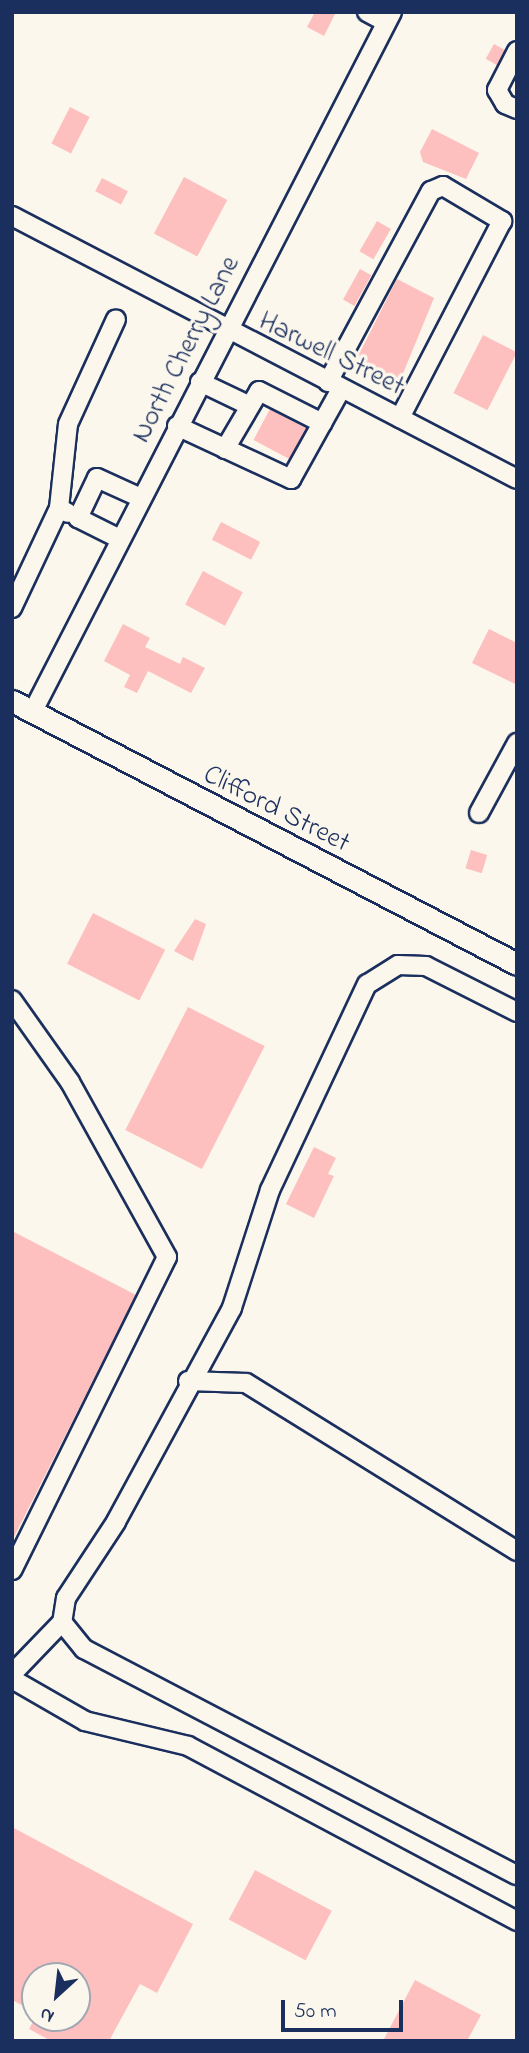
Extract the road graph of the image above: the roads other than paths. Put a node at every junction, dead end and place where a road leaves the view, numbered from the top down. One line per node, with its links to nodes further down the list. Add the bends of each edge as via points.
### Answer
1 (367, 12): 2 (street)
2 (389, 17): 7 (street, North Cherry Lane)
3 (517, 51): 4 (street, via 497,90 505,104)
4 (517, 109)
5 (12, 216): 7 (street, Harwell Street)
6 (116, 319): 17 (street, via 68,424)
7 (226, 332): 8 (street, North Cherry Lane); 9 (street, Harwell Street)
8 (200, 382): 10 (street); 13 (street, North Cherry Lane)
9 (334, 386): 11 (street, Harwell Street); 11 (street, via 431,191 443,186 502,221); 12 (street)
10 (248, 405): 12 (street, via 259,391); 14 (street)
11 (400, 418): 15 (street, Harwell Street)
12 (322, 423): 14 (street, via 292,479)
13 (177, 426): 14 (street); 16 (street, North Cherry Lane)
14 (225, 449)
15 (517, 479)
16 (141, 498): 18 (street, via 97,478); 19 (street, North Cherry Lane)
17 (59, 508): 18 (street); 20 (street)
18 (78, 518): 19 (street)
19 (120, 540): 22 (street, North Cherry Lane)
20 (12, 608)
21 (12, 701): 22 (main road, Clifford Street)
22 (32, 713): 25 (main road, Clifford Street)
23 (517, 743): 24 (street)
24 (479, 813)
25 (517, 964)
26 (12, 1000): 30 (street, via 70,1082 167,1257)
27 (517, 1012): 28 (street, via 426,966 398,965 367,984 270,1190 232,1308)
28 (188, 1381): 29 (street, via 246,1383); 31 (street, via 116,1522 66,1598)
29 (517, 1551)
30 (12, 1570)
31 (62, 1622): 32 (street); 33 (street, via 84,1649)
32 (12, 1676): 34 (street, via 85,1721 188,1746)
33 (517, 1875)
34 (517, 1921)

